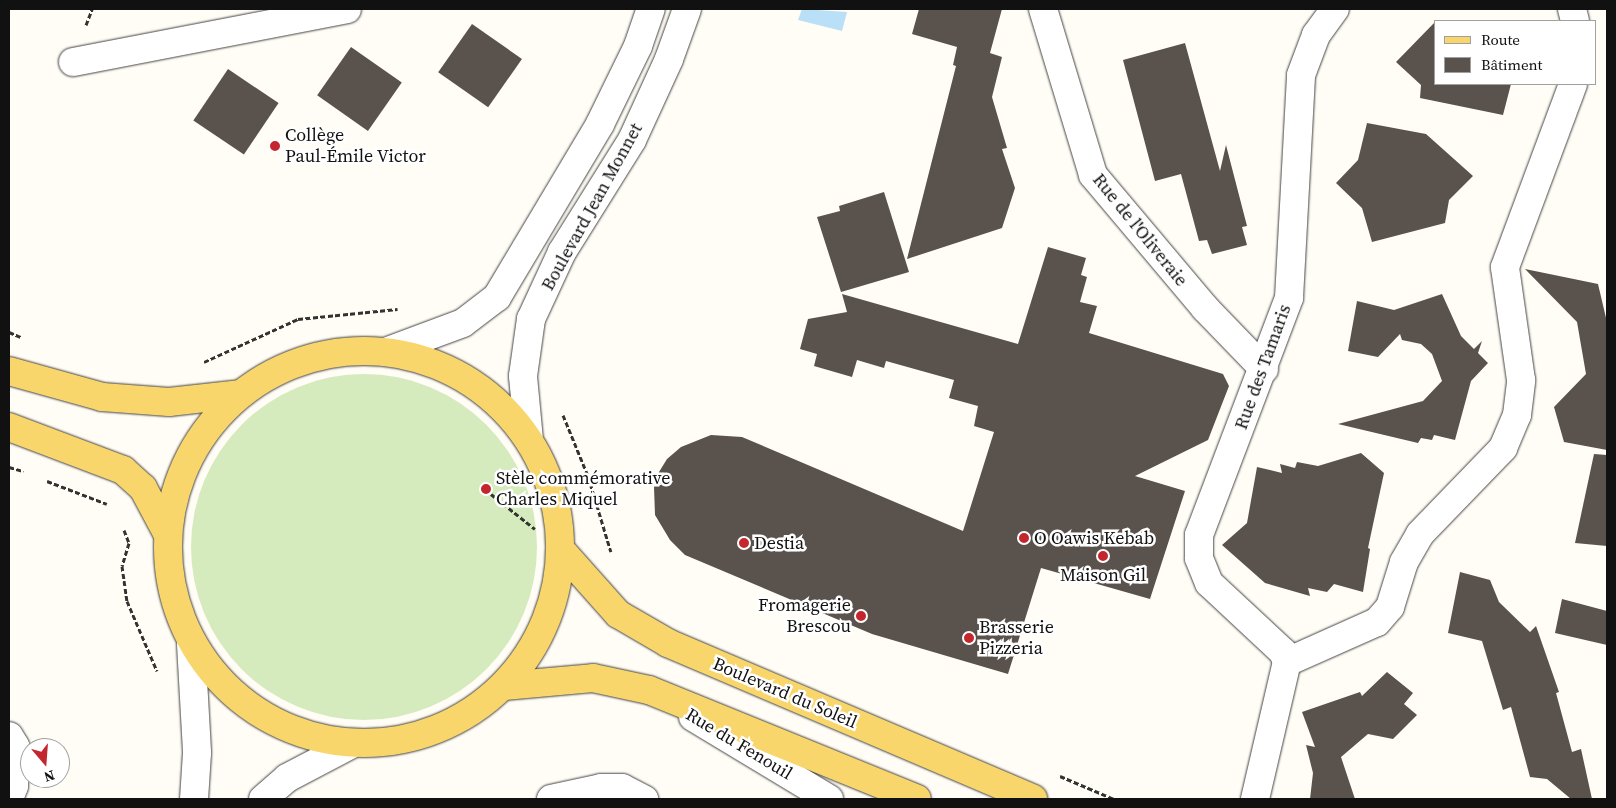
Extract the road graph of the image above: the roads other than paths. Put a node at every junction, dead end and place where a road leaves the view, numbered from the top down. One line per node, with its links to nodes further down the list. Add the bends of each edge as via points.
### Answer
1 (347, 9): 6 (street)
2 (651, 9): 8 (street, Boulevard Jean Monnet, via 638,46 600,124 497,297 463,323)
3 (687, 9): 13 (street, Boulevard Jean Monnet, via 670,59 632,140 562,252 531,318 523,376)
4 (1043, 9): 9 (street, Rue de l'Oliveraie, via 1092,175 1205,308)
5 (1335, 9): 9 (street, Rue des Tamaris, via 1316,34 1301,75 1288,298)
6 (73, 62)
7 (1573, 85): 17 (street, via 1505,267 1521,380 1517,415 1503,448 1420,534 1404,562 1390,608 1377,622)
8 (385, 352): 11 (main road, via 333,353 309,359 284,368); 13 (main road, via 428,361 467,380 502,407)
9 (1264, 369): 17 (street, Rue des Tamaris, via 1199,535 1199,558 1209,583 1283,652)
10 (9, 371): 11 (main road, via 102,397 169,402)
11 (240, 394): 14 (main road, via 203,433 182,472)
12 (9, 427): 14 (main road, via 123,470 143,488)
13 (530, 440): 15 (main road, via 547,475 558,512)
14 (167, 533): 16 (main road, via 171,590)
15 (561, 550): 18 (main road, via 554,599 535,646); 29 (main road, Boulevard du Soleil, via 618,614 668,643)
16 (192, 644): 21 (main road, via 221,684 259,714 303,735); 23 (street, via 198,753)
17 (1287, 662): 30 (street)
18 (504, 686): 19 (main road, via 593,678); 21 (main road, via 460,720 408,739)
19 (649, 690): 27 (street, Rue du Fenouil); 28 (main road)
20 (12, 741): 22 (street, via 14,786)
21 (352, 744): 24 (street, via 287,778)
22 (9, 799)
23 (194, 799)
24 (264, 799)
25 (551, 799): 26 (street, via 602,788 622,788)
26 (644, 799)
27 (829, 799)
28 (917, 799)
29 (1033, 799)
30 (1256, 799)

